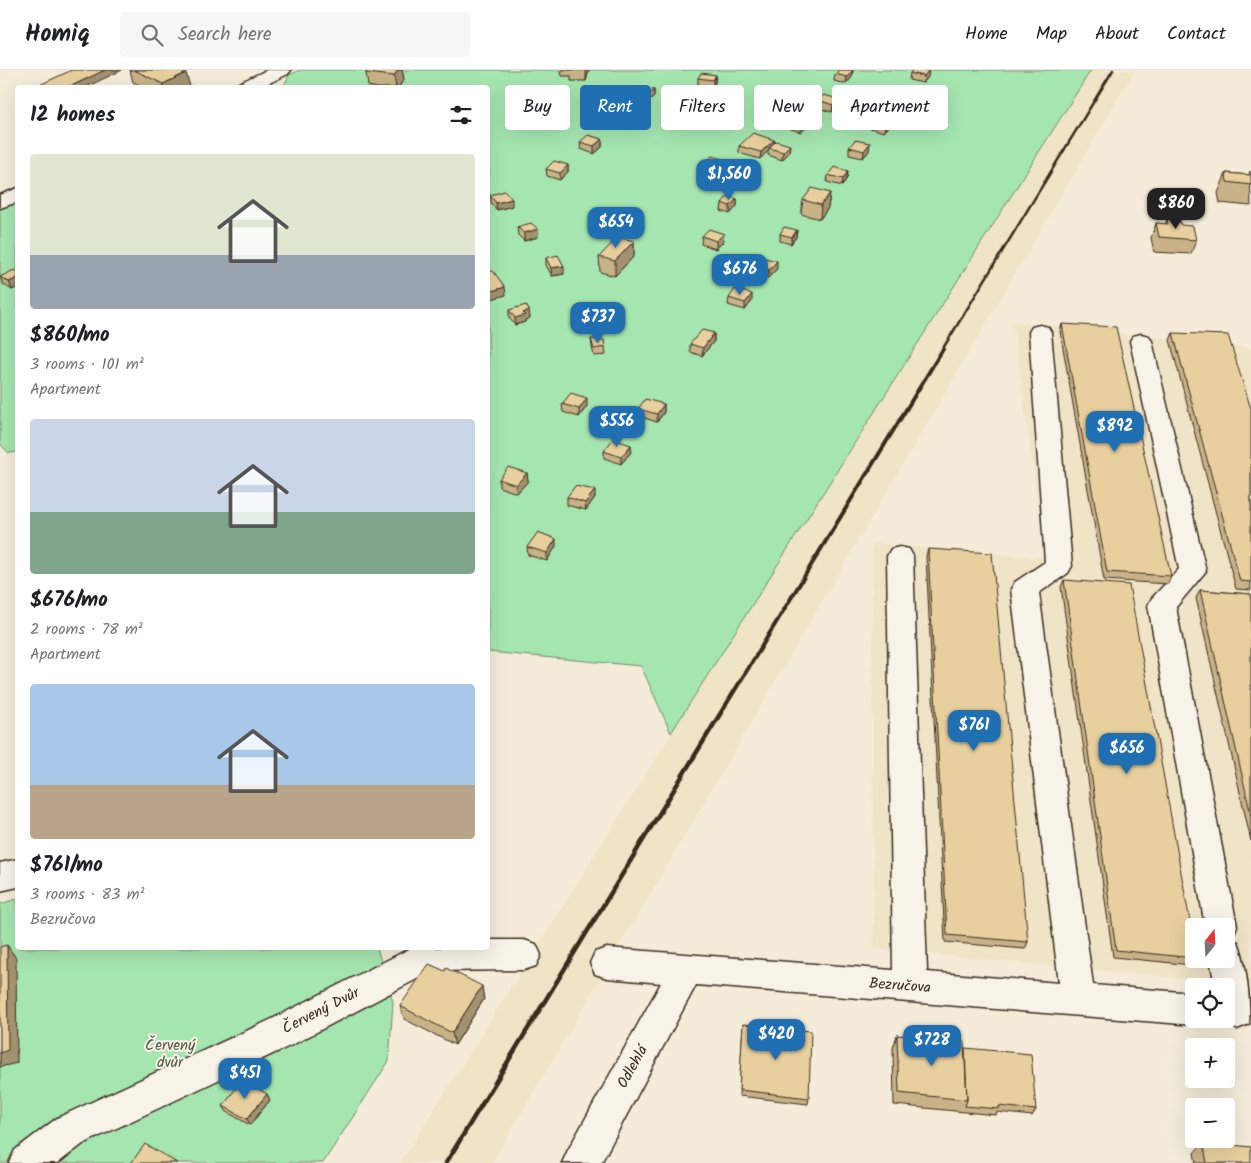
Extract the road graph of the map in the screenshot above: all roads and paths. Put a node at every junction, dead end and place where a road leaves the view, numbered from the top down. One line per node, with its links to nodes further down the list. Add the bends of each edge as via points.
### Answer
1 (282, 70): 2 (street)
2 (256, 85)
3 (15, 195): 4 (street)
4 (0, 202)
5 (1040, 332): 17 (street, via 1058,566 1025,589)
6 (1141, 341): 10 (street, via 1193,571 1162,605)
7 (900, 556): 16 (street)
8 (15, 874): 9 (street)
9 (0, 877)
10 (1220, 918)
11 (428, 952): 12 (street, Červený Dvůr); 20 (street, Červený Dvůr, via 282,1032 70,1131)
12 (524, 955)
13 (607, 964): 15 (street, Bezručova)
14 (1229, 968): 19 (street)
15 (686, 970): 16 (street, Bezručova); 21 (street, Odlehlá)
16 (910, 986): 17 (street, Bezručova)
17 (1078, 999): 18 (street, Bezručova)
18 (1185, 1008)
19 (1238, 1013)
20 (28, 1163)
21 (581, 1163)

